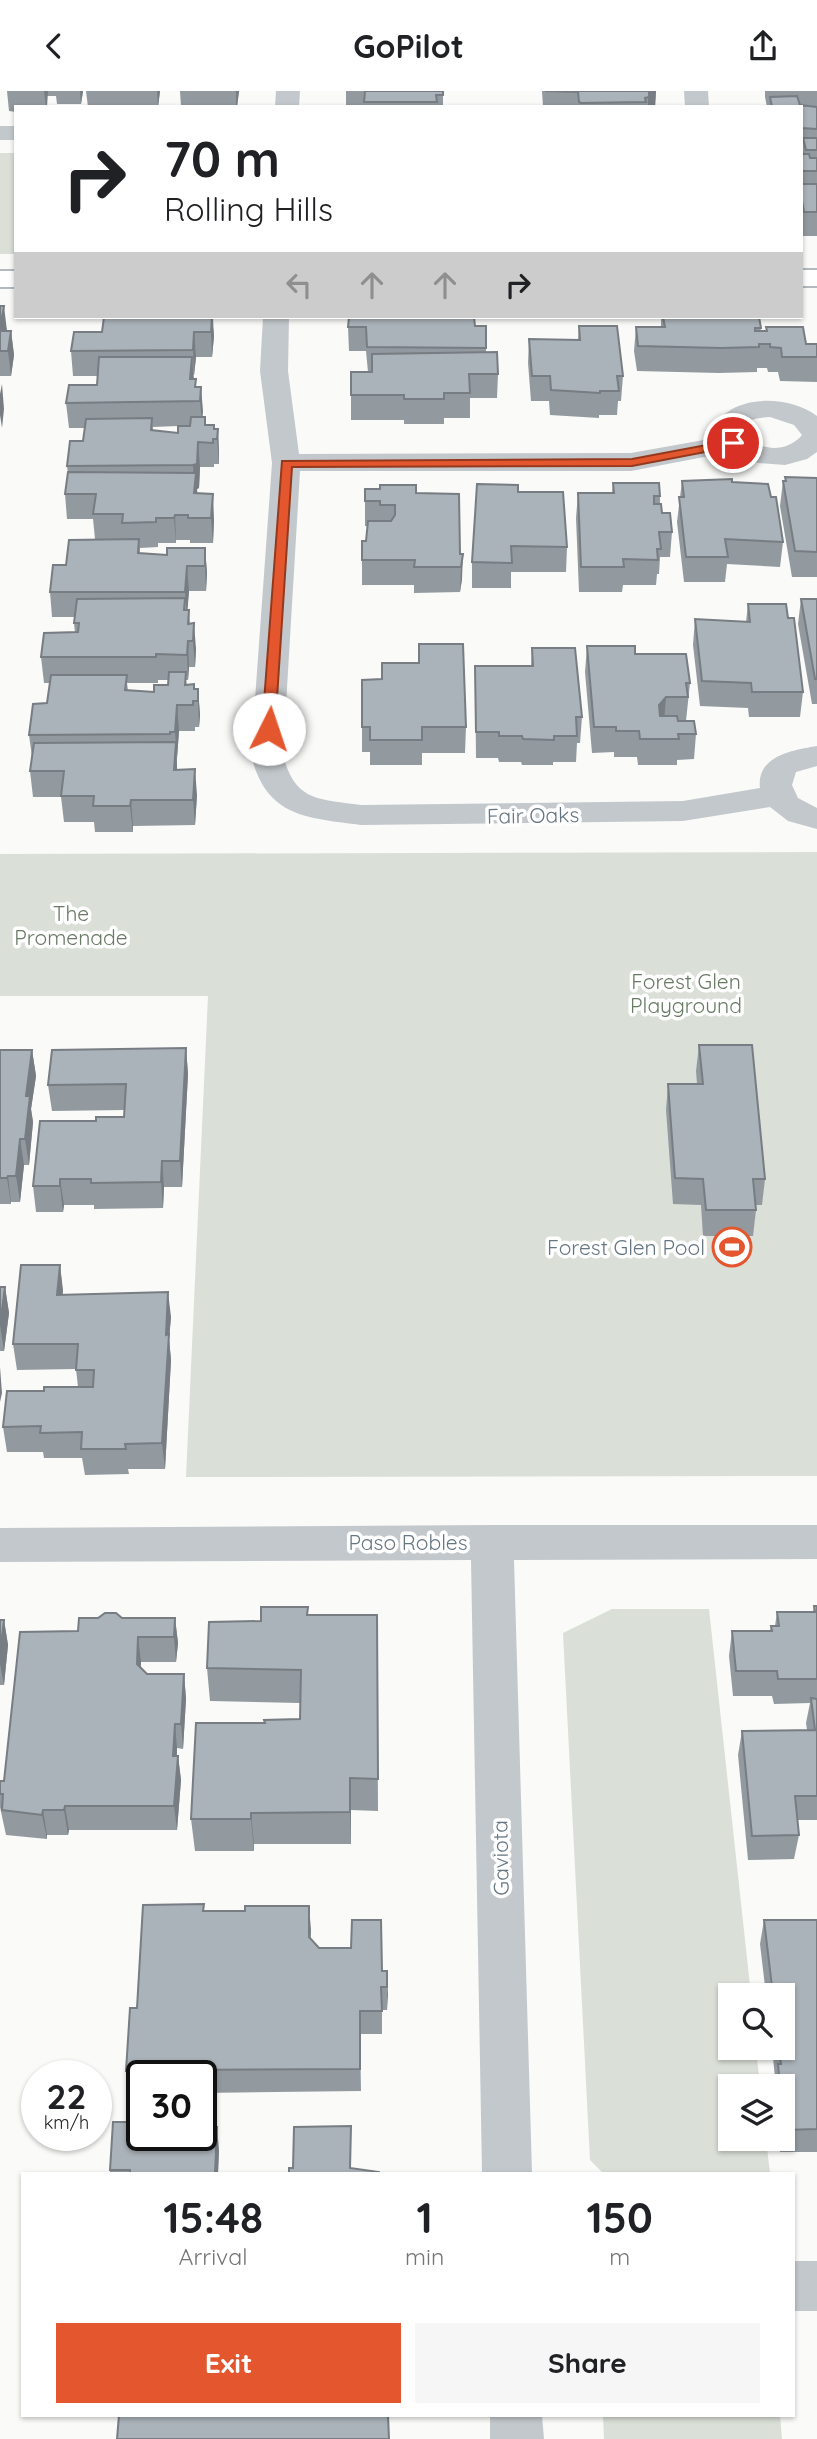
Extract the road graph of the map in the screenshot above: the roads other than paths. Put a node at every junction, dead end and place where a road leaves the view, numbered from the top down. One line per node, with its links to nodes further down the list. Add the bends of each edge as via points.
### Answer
1 (276, 319): 3 (street, via 274,371)
2 (733, 443): 3 (street, via 632,463)
3 (286, 463): 5 (street, Fair Oaks, via 267,755 273,779 291,799 322,810 361,815 533,815 683,811)
4 (817, 757): 5 (street, via 784,766 773,785)
5 (776, 796): 6 (street, via 784,806)
6 (817, 819)
7 (492, 1542): 8 (street, Paso Robles); 9 (street, Paso Robles); 10 (street, Gaviota)
8 (817, 1542)
9 (0, 1545)
10 (507, 2172)
11 (795, 2286): 12 (street)
12 (817, 2286)
13 (516, 2417): 14 (street)
14 (517, 2439)

